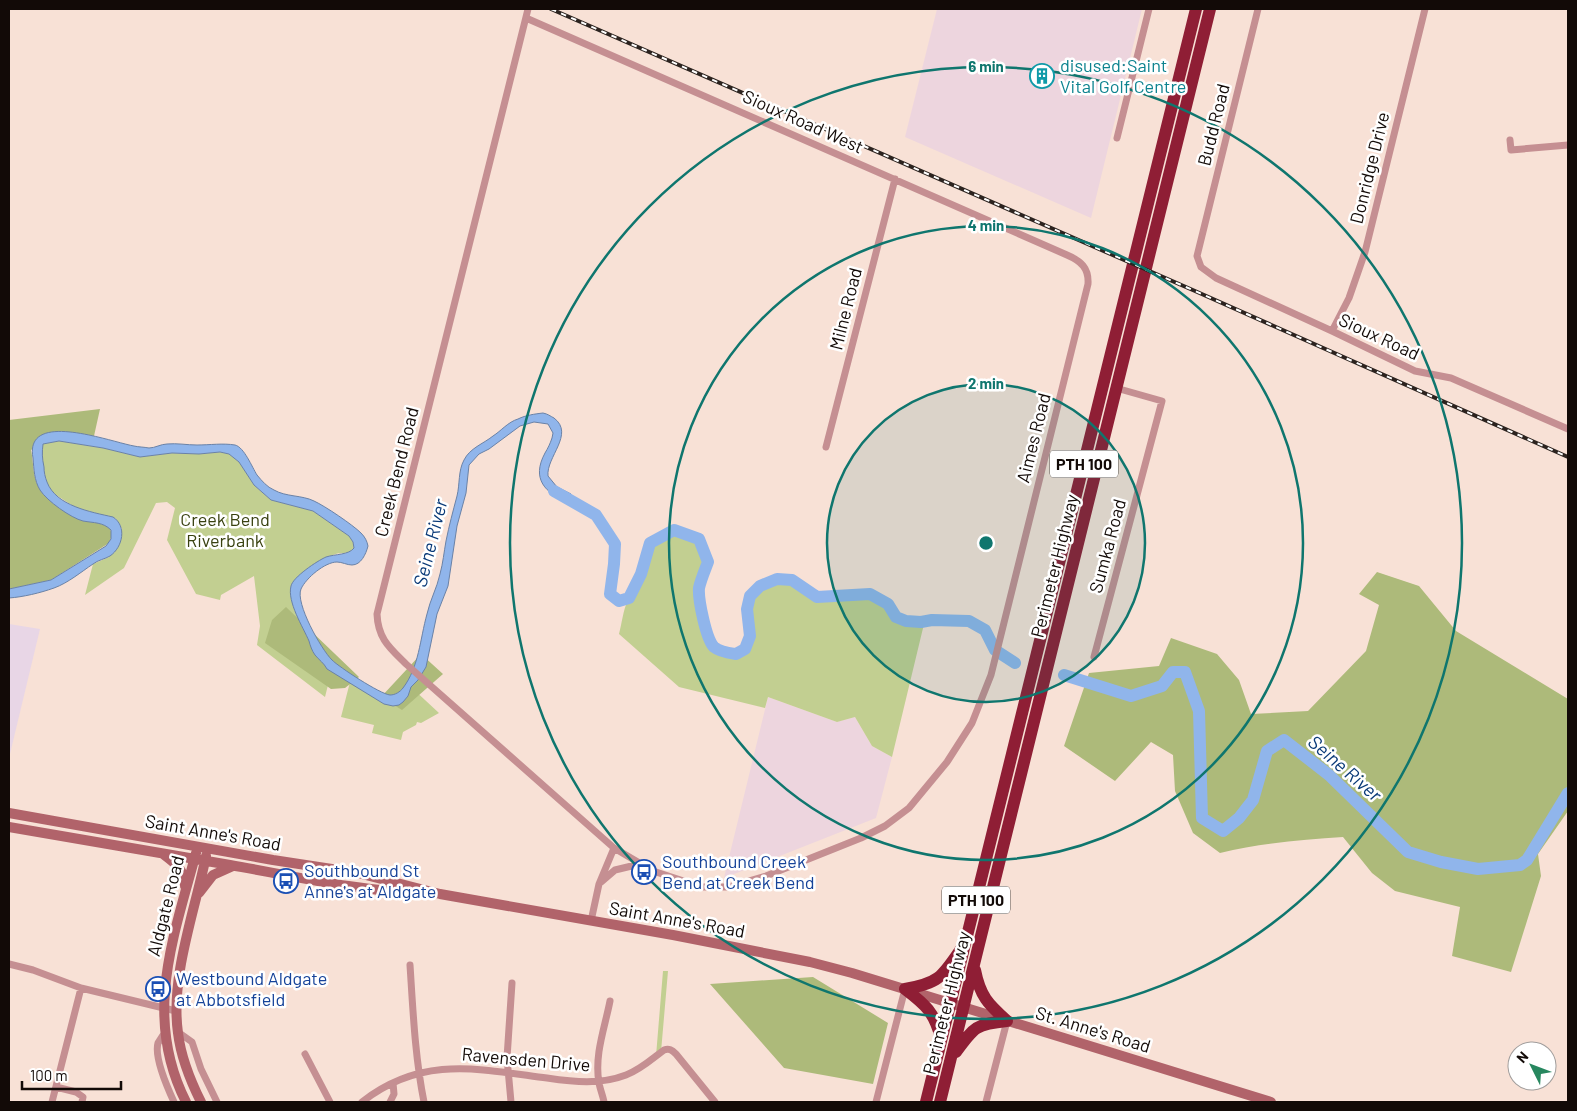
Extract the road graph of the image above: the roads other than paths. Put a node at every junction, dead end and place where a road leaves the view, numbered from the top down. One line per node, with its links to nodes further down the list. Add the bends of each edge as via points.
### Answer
1 (528, 9): 7 (street, Creek Bend Road)
2 (1149, 9): 8 (street)
3 (1196, 9): 33 (highway, Perimeter Highway / PTH 100)
4 (1210, 9): 15 (highway, Perimeter Highway / PTH 100)
5 (1258, 9): 12 (street, Budd Road)
6 (1424, 9): 14 (street, Donridge Drive, via 1365,252 1350,298)
7 (526, 18): 11 (street, Sioux Road West); 23 (street, Creek Bend Road, via 378,624 387,645 406,664)
8 (1117, 138)
9 (1510, 140): 10 (street, via 1511,150)
10 (1568, 145)
11 (895, 179): 13 (street, Sioux Road West); 17 (street, Milne Road)
12 (1199, 248): 14 (street, Sioux Road, via 1197,256 1201,267 1216,278)
13 (1067, 255): 18 (street, Aimes Road, via 1084,266 1089,276 1088,284)
14 (1332, 331): 16 (street, Sioux Road, via 1415,371 1450,378)
15 (1116, 388): 19 (street, Sumka Road, via 1162,401); 36 (highway, Perimeter Highway / PTH 100)
16 (1568, 429)
17 (826, 447)
18 (1000, 637): 26 (street, Creek Bend Road, via 991,675 972,723 947,762 909,808 885,826 766,876 728,887 702,887)
19 (1094, 657)
20 (9, 813): 22 (main road, Saint Anne's Road)
21 (9, 827): 24 (main road, Saint Anne's Road)
22 (202, 847): 25 (main road, Aldgate Road); 29 (main road, Saint Anne's Road, via 358,873)
23 (614, 848): 26 (street, Creek Bend Road); 28 (street)
24 (162, 853): 25 (main road, Saint Anne's Road); 31 (main road, via 181,869 185,882)
25 (200, 860): 27 (main road, Saint Anne's Road); 30 (main road, Aldgate Road); 31 (main road, Aldgate Road)
26 (640, 864): 28 (street, via 615,870)
27 (234, 866): 29 (main road, Saint Anne's Road, via 347,887); 30 (main road, via 213,875)
28 (599, 884): 32 (street)
29 (440, 894): 32 (main road, Saint Anne's Road)
30 (197, 896): 44 (main road, Aldgate Road, via 181,964)
31 (184, 899): 43 (main road, Aldgate Road, via 166,976)
32 (591, 921): 39 (main road, Saint Anne's Road, via 804,961)
33 (966, 940): 39 (highway, via 936,980); 41 (highway, Perimeter Highway / PTH 100)
34 (9, 964): 38 (street)
35 (410, 965): 52 (street)
36 (974, 966): 42 (highway, Perimeter Highway / PTH 100); 45 (highway, via 982,996)
37 (512, 983): 51 (street)
38 (81, 988): 43 (street); 55 (street)
39 (905, 989): 41 (main road, St. Anne's Road); 48 (highway, via 931,1013); 69 (street)
40 (610, 1000): 53 (street, via 601,1039)
41 (951, 1004): 42 (main road, St. Anne's Road); 48 (highway, Perimeter Highway / PTH 100)
42 (964, 1007): 45 (main road, St. Anne's Road); 50 (highway, Perimeter Highway / PTH 100)
43 (163, 1009): 44 (street); 47 (main road, Aldgate Road)
44 (176, 1011): 46 (main road, Aldgate Road)
45 (1007, 1021): 50 (highway, via 989,1023 973,1030); 72 (street); 73 (main road, St. Anne's Road)
46 (178, 1032): 60 (main road, Aldgate Road, via 184,1063); 61 (street, via 192,1042)
47 (165, 1033): 58 (street, Aldgate Road, via 158,1050); 59 (main road, Aldgate Road, via 172,1068)
48 (942, 1040): 70 (highway, Perimeter Highway / PTH 100)
49 (305, 1054): 62 (street)
50 (951, 1058): 71 (highway, Perimeter Highway / PTH 100)
51 (508, 1073): 52 (street, Ravensden Drive, via 459,1068); 53 (street, Ravensden Drive, via 572,1082); 66 (street)
52 (418, 1074): 54 (street, Ravensden Drive); 65 (street)
53 (599, 1081): 67 (street); 68 (street, Ravensden Drive, via 626,1076 668,1049 676,1054)
54 (393, 1083): 63 (street, Ravensden Drive); 64 (street, via 394,1094)
55 (56, 1087): 56 (street); 57 (street, via 78,1093 83,1096)
56 (53, 1102)
57 (82, 1102)
58 (174, 1102)
59 (186, 1102)
60 (201, 1102)
61 (217, 1102)
62 (330, 1102)
63 (362, 1102)
64 (390, 1102)
65 (424, 1102)
66 (510, 1102)
67 (604, 1102)
68 (715, 1102)
69 (876, 1102)
70 (926, 1102)
71 (940, 1102)
72 (986, 1102)
73 (1271, 1102)

